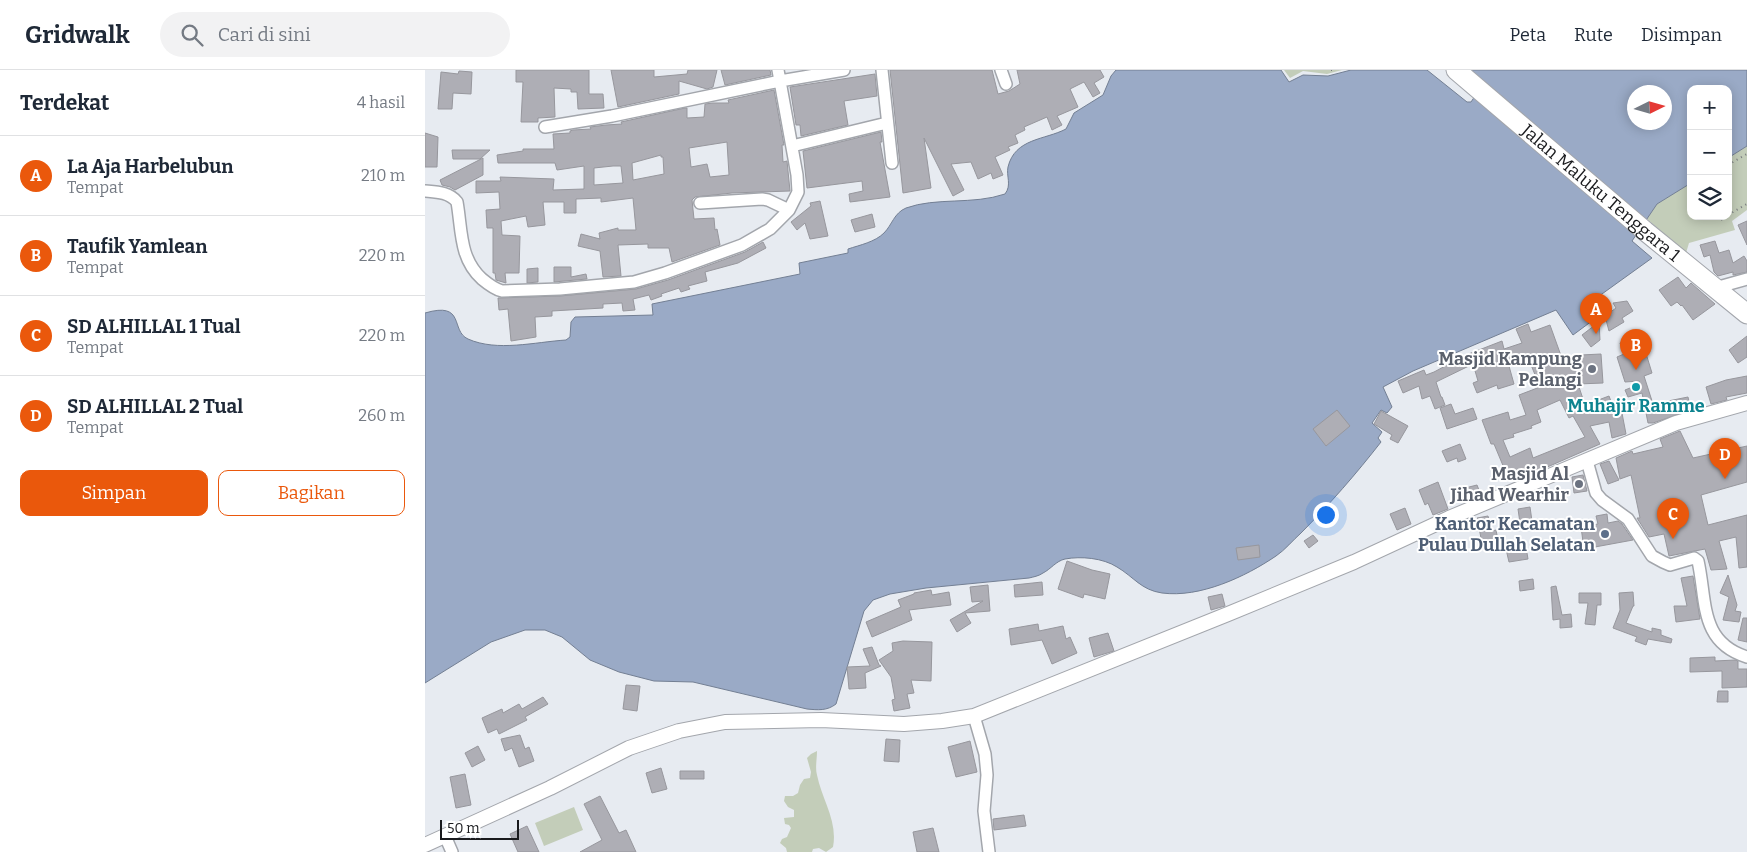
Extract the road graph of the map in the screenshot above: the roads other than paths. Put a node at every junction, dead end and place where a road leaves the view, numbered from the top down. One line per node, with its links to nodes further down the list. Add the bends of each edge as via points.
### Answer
1 (844, 70): 5 (street)
2 (882, 70): 7 (street)
3 (1001, 70): 6 (street)
4 (1458, 71): 15 (highway, Jalan Maluku Tenggara 1)
5 (779, 76): 8 (street, via 612,116); 9 (street)
6 (1006, 84)
7 (887, 123): 9 (street); 10 (street)
8 (545, 127)
9 (792, 146): 13 (street, via 799,186)
10 (892, 163)
11 (425, 191): 13 (street, via 447,195 457,202 466,260 484,281 502,291 634,282 742,245 770,229)
12 (701, 204): 13 (street, via 762,199)
13 (789, 210)
14 (1747, 279): 15 (street)
15 (1715, 288): 16 (highway, Jalan Maluku Tenggara 1)
16 (1747, 314)
17 (1747, 403): 18 (street, via 1677,423)
18 (1587, 461): 19 (street, via 1597,493 1628,519 1652,556 1670,565 1694,558 1698,561 1706,615 1712,630 1725,646); 20 (street, via 1307,582)
19 (1747, 657)
20 (974, 716): 21 (street, via 921,723 764,720 696,727 629,748); 24 (street, via 985,754 984,811)
21 (445, 836): 22 (street); 23 (street)
22 (425, 845)
23 (452, 852)
24 (989, 852)

